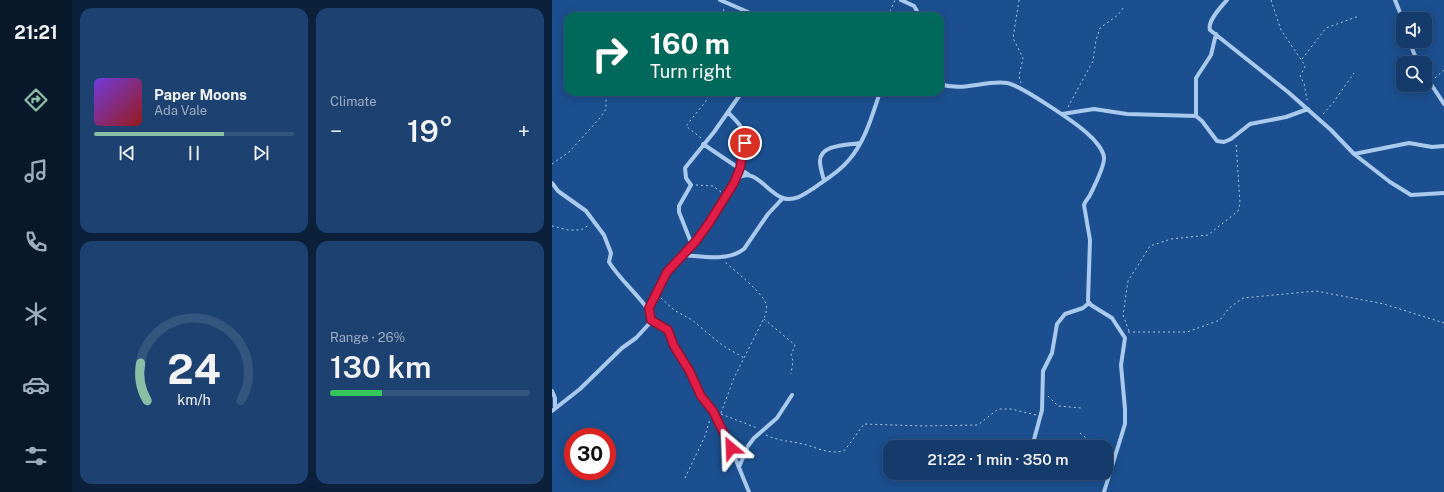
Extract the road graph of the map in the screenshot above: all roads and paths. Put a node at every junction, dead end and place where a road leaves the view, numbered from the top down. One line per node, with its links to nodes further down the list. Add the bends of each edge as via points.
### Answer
1 (720, 0): 8 (street)
2 (895, 0): 12 (path)
3 (901, 0): 13 (street, via 914,6)
4 (1019, 0): 23 (path, via 1013,38 1023,58 1019,76)
5 (1227, 0): 16 (street, via 1209,25 1210,30)
6 (1271, 0): 17 (path, via 1281,30)
7 (1395, 0): 14 (street)
8 (725, 3): 10 (path); 11 (street)
9 (1124, 7): 31 (path, via 1118,16 1100,28 1093,61)
10 (724, 12)
11 (748, 12)
12 (890, 12)
13 (918, 12)
14 (1400, 12)
15 (1359, 16): 17 (path, via 1326,28)
16 (1216, 34): 29 (street); 32 (street, via 1210,55 1196,78)
17 (1302, 59): 29 (path, via 1305,67 1300,76 1306,90)
18 (1444, 70): 20 (path)
19 (1354, 73): 33 (path)
20 (1432, 80)
21 (944, 85): 23 (street, via 969,87 1007,83)
22 (1432, 86): 28 (street)
23 (1026, 92): 31 (street)
24 (605, 96): 39 (path, via 606,109 600,118 569,152)
25 (708, 96): 35 (path, via 686,126)
26 (739, 96): 30 (street)
27 (879, 96): 36 (street)
28 (1444, 104)
29 (1308, 109): 33 (street); 34 (street, via 1286,117 1250,124)
30 (728, 112): 35 (street); 40 (street, via 744,133)
31 (1064, 114): 32 (street, via 1094,109 1127,114); 55 (street, via 1090,135 1104,157 1090,196 1084,205 1090,240)
32 (1196, 116): 34 (street, via 1217,141 1224,142)
33 (1318, 119): 38 (street)
34 (1236, 135): 61 (path, via 1240,198 1238,211 1208,235 1171,238 1150,246 1128,281 1123,315)
35 (704, 143): 40 (street); 45 (street, via 685,168 686,178)
36 (860, 143): 42 (street, via 848,162); 42 (street, via 826,149 820,161)
37 (1444, 146): 38 (street, via 1409,143)
38 (1354, 154): 46 (street, via 1406,193)
39 (552, 164)
40 (740, 168): 41 (street); 44 (street)
41 (749, 175): 44 (street, via 740,176); 48 (street)
42 (824, 181): 48 (street, via 805,194 792,199)
43 (552, 183): 49 (street, via 558,191 586,211)
44 (734, 183): 47 (street)
45 (691, 185): 47 (path, via 713,186); 51 (street, via 679,206)
46 (1444, 193)
47 (725, 195): 51 (street, via 709,223)
48 (783, 198): 53 (street, via 768,214 744,249 733,255)
49 (595, 224): 50 (path, via 581,230); 56 (street, via 607,241 611,253 609,262)
50 (552, 226)
51 (692, 245): 52 (street)
52 (682, 255): 53 (street); 54 (street, via 667,272)
53 (720, 257): 57 (path, via 763,298 766,304)
54 (657, 293): 56 (street); 62 (path, via 674,310)
55 (1089, 303): 60 (street, via 1112,318); 65 (street, via 1083,308 1065,314 1057,324 1052,354 1043,371)
56 (649, 311): 58 (street)
57 (763, 319): 62 (path); 63 (path, via 795,345)
58 (651, 320): 68 (street, via 636,338 622,348 580,389); 69 (street, via 668,330 701,396)
59 (1444, 323): 61 (path, via 1384,304 1316,291 1242,298 1229,308 1220,320 1187,332)
60 (1122, 332): 61 (path); 78 (street, via 1125,338 1122,365 1125,424)
61 (1130, 332)
62 (744, 358): 71 (path, via 720,414)
63 (791, 374)
64 (552, 391): 68 (street, via 555,398)
65 (1044, 391): 67 (path, via 1058,406); 70 (street)
66 (792, 395): 71 (street, via 777,418)
67 (1080, 408)
68 (553, 409)
69 (713, 411): 75 (street); 76 (path, via 705,436)
70 (1041, 416): 71 (path, via 1011,409 998,409 978,425 864,424 845,450 834,452 775,439); 73 (street)
71 (761, 431): 75 (street, via 748,446)
72 (1080, 433): 74 (path)
73 (1034, 440)
74 (1089, 440)
75 (739, 467): 77 (street)
76 (685, 478)
77 (749, 492)
78 (1104, 492)

